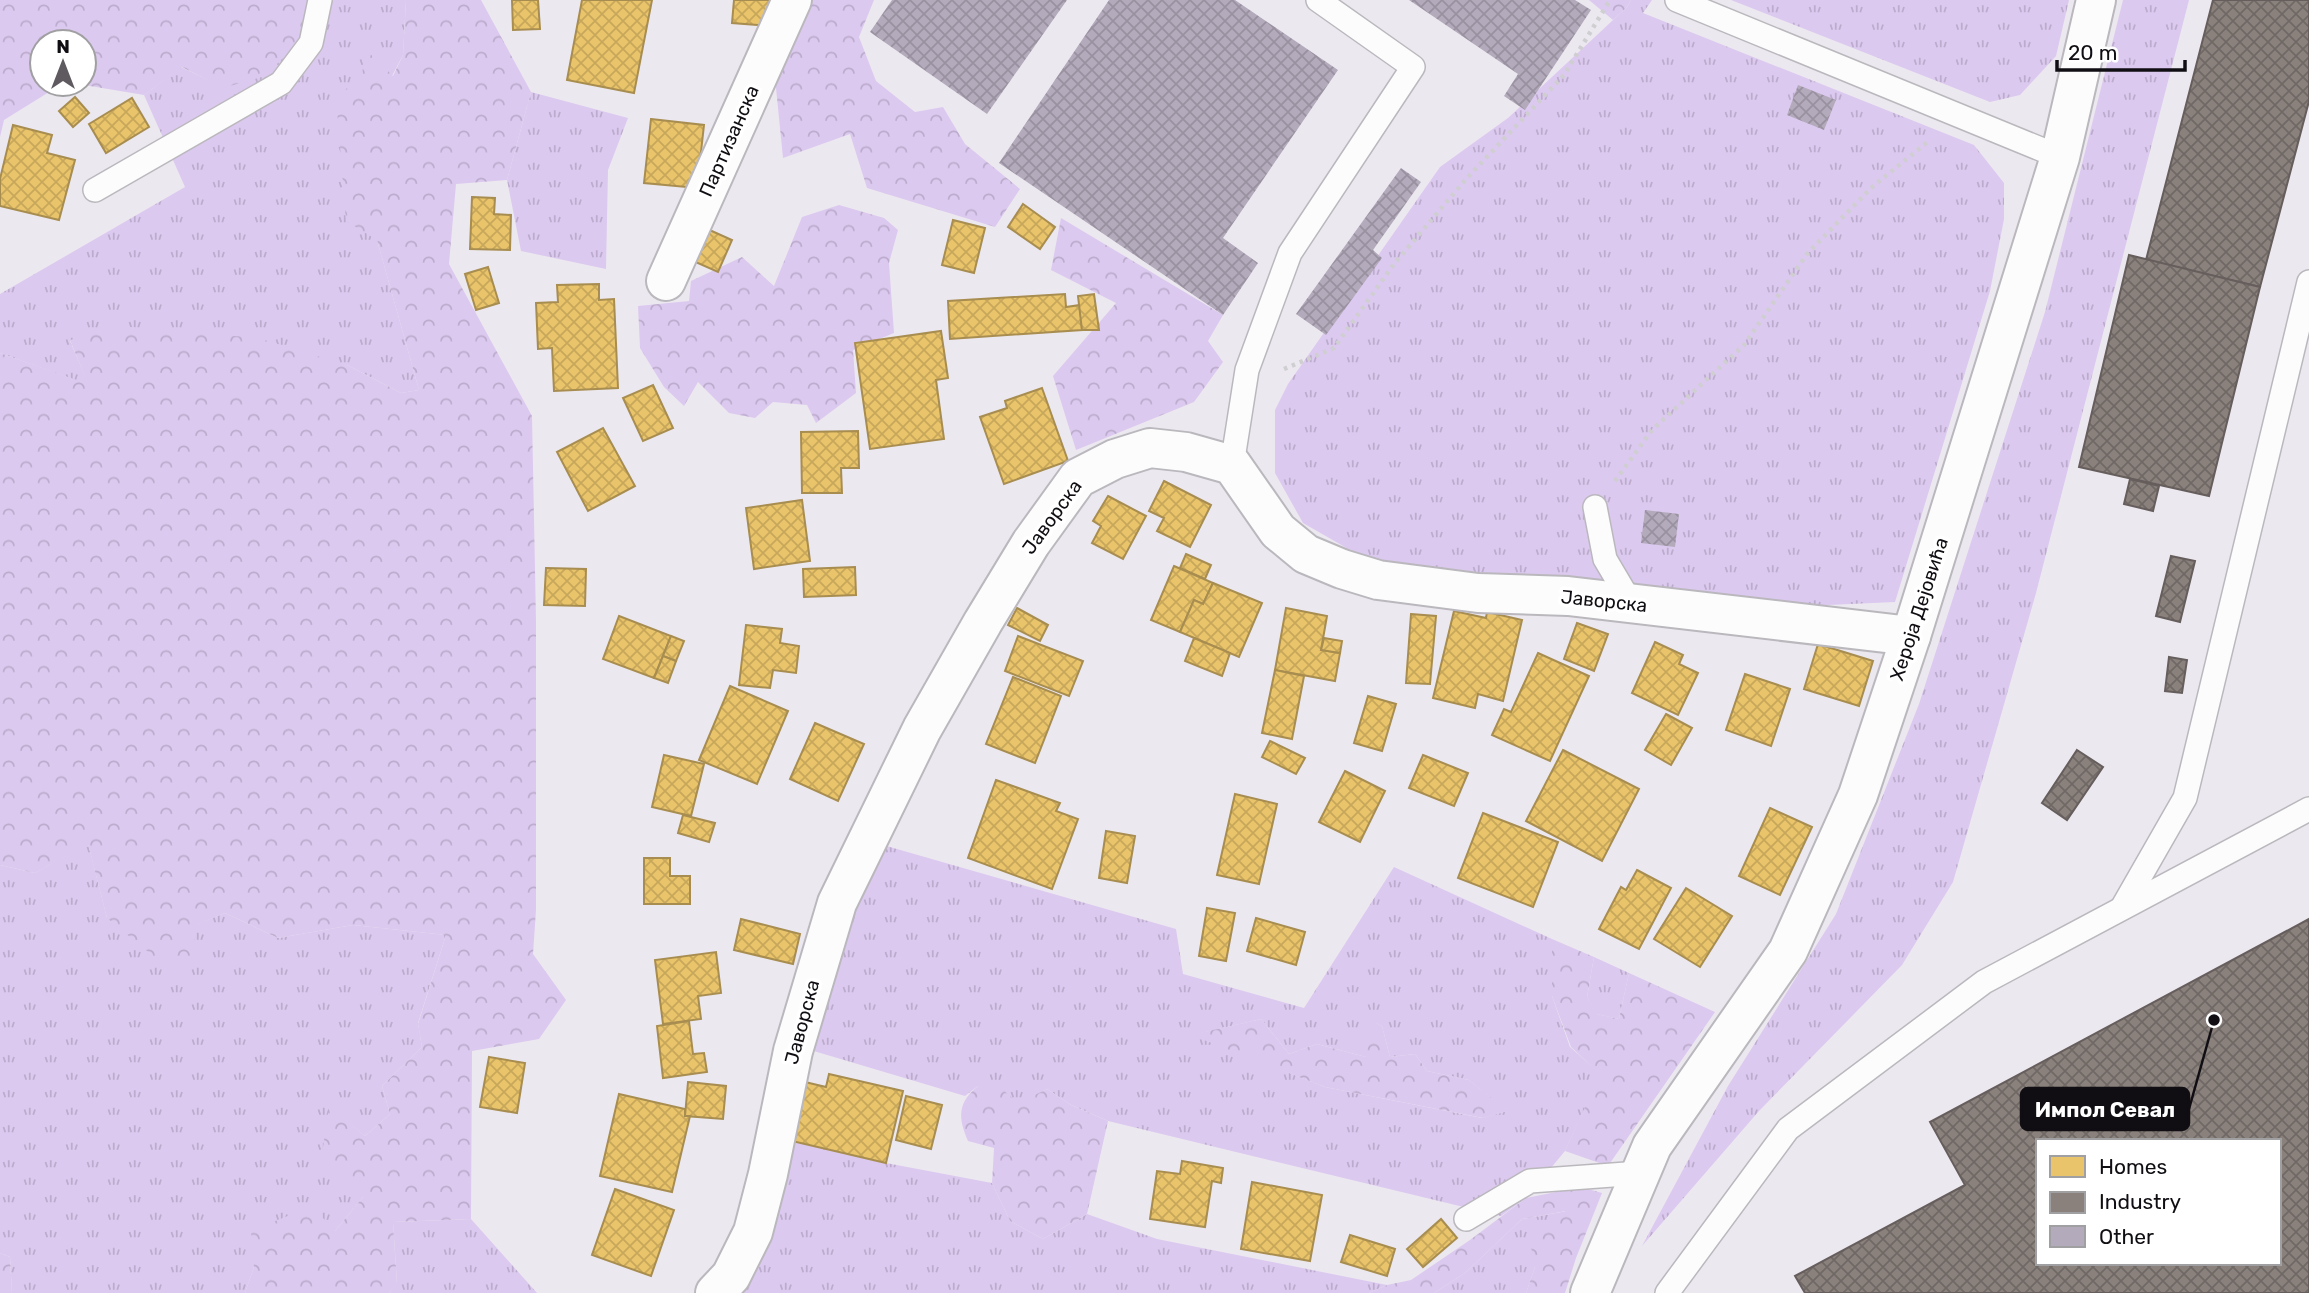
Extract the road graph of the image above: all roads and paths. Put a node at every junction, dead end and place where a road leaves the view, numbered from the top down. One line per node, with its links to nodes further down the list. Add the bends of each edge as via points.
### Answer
1 (320, 0): 9 (lane, via 311,43 281,83)
2 (792, 0): 10 (street, Партизанска)
3 (1318, 0): 12 (lane, via 1413,67 1290,253)
4 (1610, 0): 12 (path, via 1564,75 1402,254 1334,348)
5 (1677, 0): 7 (lane)
6 (2096, 0): 8 (street, Хероја Дејовића)
7 (1961, 116): 8 (lane); 14 (path, via 1871,188 1807,254 1744,345 1652,430)
8 (2060, 157): 16 (street, Хероја Дејовића)
9 (94, 190)
10 (666, 281)
11 (2309, 282): 18 (lane, via 2185,799)
12 (1244, 386): 13 (lane)
13 (1232, 465): 15 (street, Јаворска, via 1278,531 1306,554 1342,569 1378,580 1478,593); 21 (street, Јаворска, via 1150,448 1115,459 1078,478 1031,543 922,729 837,903 793,1051 753,1232 731,1276)
14 (1595, 507): 15 (lane, via 1605,559)
15 (1631, 603): 16 (street, Јаворска)
16 (1911, 636): 19 (street, Хероја Дејовића, via 1857,795 1788,951 1652,1146)
17 (2309, 808): 18 (lane)
18 (2122, 908): 23 (lane, via 1984,982 1788,1129)
19 (1640, 1173): 20 (lane, via 1530,1181); 22 (street, Хероја Дејовића)
20 (1466, 1219)
21 (715, 1293)
22 (1590, 1293)
23 (1667, 1293)

